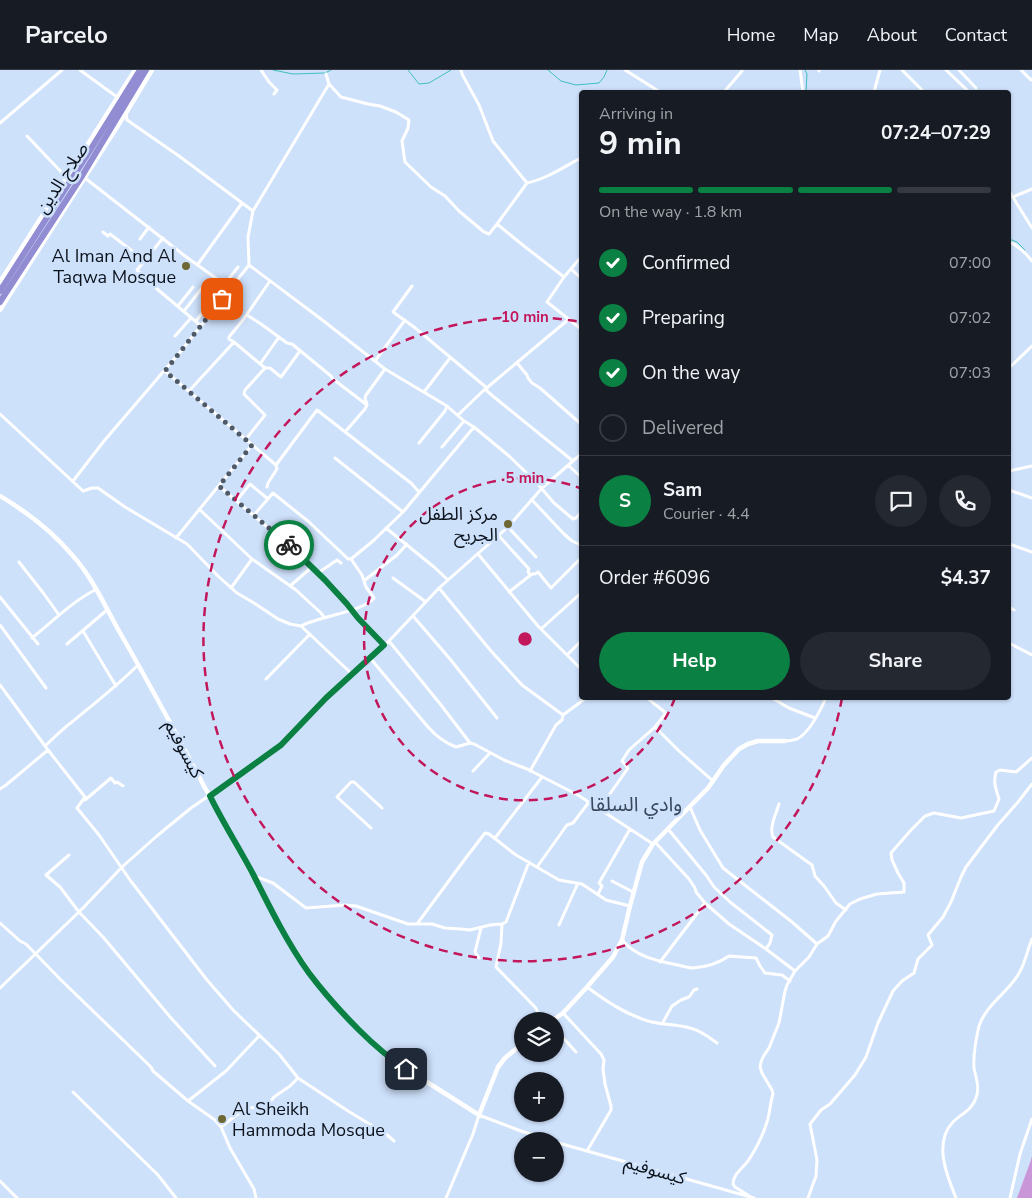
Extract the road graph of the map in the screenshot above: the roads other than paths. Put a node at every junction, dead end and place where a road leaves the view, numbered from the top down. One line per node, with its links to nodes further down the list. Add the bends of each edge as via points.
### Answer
1 (62, 70): 31 (street)
2 (80, 70): 28 (street)
3 (135, 70): 28 (street)
4 (140, 70): 50 (highway, صلاح الدين)
5 (146, 70): 50 (highway, صلاح الدين, via 82,176)
6 (152, 70): 29 (street)
7 (261, 70): 27 (street, via 277,90)
8 (461, 70): 37 (street, via 493,141)
9 (625, 70): 21 (street)
10 (800, 70): 23 (street)
11 (880, 70): 24 (street)
12 (902, 70): 25 (street)
13 (946, 70): 26 (street)
14 (959, 70): 20 (street)
15 (1021, 70): 18 (street)
16 (742, 72): 22 (street)
17 (326, 74): 19 (street)
18 (1032, 79)
19 (329, 84): 42 (street); 43 (street, via 341,97 380,106 409,120 402,141 405,162 484,232 488,234)
20 (976, 88)
21 (657, 90)
22 (726, 90)
23 (803, 90)
24 (875, 90)
25 (922, 90)
26 (967, 90)
27 (274, 94)
28 (118, 98): 35 (street)
29 (126, 113): 30 (street); 32 (street)
30 (127, 120): 32 (street); 41 (street)
31 (0, 123)
32 (119, 124): 36 (street)
33 (27, 136): 35 (street)
34 (579, 158): 37 (street, via 552,174)
35 (67, 178): 61 (street)
36 (85, 178): 44 (street); 69 (street)
37 (526, 183): 43 (street)
38 (1032, 189): 40 (street)
39 (1011, 193): 40 (street)
40 (1014, 197): 45 (street)
41 (242, 203): 42 (street); 54 (street)
42 (254, 211): 55 (street, via 248,237)
43 (497, 224): 59 (street)
44 (149, 227): 47 (street); 48 (street)
45 (1032, 228)
46 (103, 232): 51 (street)
47 (163, 238): 51 (street); 54 (street)
48 (140, 239)
49 (1011, 243): 53 (street)
50 (27, 255): 66 (highway, صلاح الدين); 67 (highway, صلاح الدين)
51 (144, 260): 68 (street, via 137,270)
52 (579, 260): 57 (street)
53 (1032, 261)
54 (198, 264): 62 (street)
55 (249, 265): 60 (street); 76 (street)
56 (238, 268): 62 (street)
57 (571, 270): 58 (street); 59 (street)
58 (579, 276)
59 (564, 277): 73 (street, via 547,302)
60 (270, 281): 71 (street); 84 (street)
61 (0, 282)
62 (224, 284): 75 (street)
63 (412, 286): 74 (street, via 393,312)
64 (193, 287): 68 (street)
65 (202, 288): 70 (street)
66 (0, 291)
67 (0, 302)
68 (178, 306): 70 (street)
69 (0, 310)
70 (184, 311): 72 (street)
71 (247, 315): 79 (street); 80 (street, via 229,337)
72 (191, 318): 75 (street); 78 (street)
73 (569, 319): 77 (street); 86 (street)
74 (405, 320): 83 (street); 84 (street)
75 (196, 322): 76 (street)
76 (202, 326): 90 (street)
77 (579, 327)
78 (174, 336)
79 (279, 336): 82 (street); 85 (street)
80 (234, 342): 85 (street); 92 (street)
81 (1032, 346): 87 (street)
82 (300, 351): 88 (street, via 281,377); 94 (street)
83 (450, 358): 91 (street); 93 (street)
84 (375, 361): 89 (street)
85 (260, 364): 88 (street)
86 (517, 364): 91 (street); 99 (street, via 532,383)
87 (1011, 366)
88 (265, 368): 102 (street, via 245,390 248,399 265,415)
89 (385, 369): 93 (street); 94 (street, via 366,395)
90 (165, 371): 92 (street); 114 (street)
91 (487, 388): 97 (street); 108 (street)
92 (189, 391): 102 (street)
93 (424, 392): 95 (street)
94 (367, 405): 101 (street)
95 (447, 406): 97 (street); 103 (street)
96 (0, 414): 114 (street)
97 (458, 415): 98 (street)
98 (464, 421): 100 (street); 105 (street)
99 (579, 422)
100 (474, 427): 117 (street); 119 (street)
101 (345, 432): 109 (street, via 317,410); 119 (street)
102 (246, 439): 104 (street)
103 (419, 442)
104 (252, 445): 109 (street); 115 (street)
105 (442, 447)
106 (579, 456): 108 (street)
107 (335, 458): 126 (street)
108 (573, 461): 110 (street)
109 (276, 465): 116 (street)
110 (568, 465): 113 (street); 117 (street)
111 (1032, 466): 112 (street)
112 (1011, 471)
113 (579, 475)
114 (73, 482): 132 (street, via 83,491 98,488)
115 (219, 486): 124 (street); 125 (street)
116 (267, 487)
117 (542, 488): 123 (street); 127 (street, via 573,518)
118 (1011, 491): 121 (street)
119 (419, 492): 126 (street)
120 (0, 496): 153 (street, كيسوفيم, via 18,506 56,538 75,558)
121 (1032, 498)
122 (268, 499): 124 (street, via 250,484); 128 (street); 139 (street, via 273,493)
123 (532, 500): 130 (street); 134 (street, via 564,534)
124 (236, 501): 128 (street)
125 (199, 509): 132 (street); 140 (street)
126 (403, 512): 129 (street)
127 (579, 514)
128 (254, 515): 144 (street)
129 (386, 528): 133 (street); 139 (street)
130 (508, 528): 131 (street); 138 (street)
131 (499, 536): 137 (street); 146 (street, via 529,568)
132 (176, 538): 151 (street, via 187,544)
133 (407, 544): 148 (street); 149 (street)
134 (579, 544)
135 (1011, 545): 136 (street)
136 (1032, 552)
137 (478, 554): 149 (street); 154 (street)
138 (536, 557)
139 (350, 559): 148 (street)
140 (252, 560): 150 (street); 151 (street)
141 (579, 560): 146 (street, via 550,588 538,572)
142 (18, 562): 162 (street)
143 (341, 563): 145 (street, via 337,560)
144 (312, 567): 145 (street); 150 (street)
145 (318, 573): 159 (street)
146 (530, 575): 154 (street)
147 (394, 578): 157 (street)
148 (365, 580): 159 (street, via 374,598)
149 (448, 580): 152 (street)
150 (290, 586): 164 (street)
151 (232, 588): 166 (street, via 278,619)
152 (439, 588): 157 (street); 191 (street, via 522,685)
153 (96, 590): 160 (street, كيسوفيم); 162 (street)
154 (509, 592): 167 (street)
155 (579, 595): 167 (street)
156 (0, 597): 170 (street)
157 (426, 602): 163 (street)
158 (1011, 608): 161 (street)
159 (351, 609): 164 (street); 176 (street)
160 (107, 610): 168 (street); 180 (street, كيسوفيم)
161 (1014, 610)
162 (59, 615): 170 (street)
163 (413, 616): 171 (street); 192 (street)
164 (324, 617): 166 (street)
165 (0, 625): 186 (street)
166 (301, 626): 169 (street)
167 (541, 630): 177 (street)
168 (83, 631): 174 (street); 185 (street)
169 (310, 634): 182 (street); 183 (street)
170 (32, 638): 173 (street)
171 (389, 641): 176 (street); 196 (street)
172 (579, 643): 177 (street)
173 (38, 644)
174 (67, 644)
175 (1011, 644): 178 (street)
176 (384, 645): 179 (street)
177 (568, 655): 181 (street)
178 (1032, 655)
179 (370, 658): 182 (street); 196 (street, via 433,733 456,747)
180 (138, 665): 185 (street); 208 (street, كيسوفيم)
181 (579, 666)
182 (353, 675): 208 (street, via 281,745)
183 (266, 679)
184 (0, 685): 197 (street)
185 (116, 686): 197 (street)
186 (46, 688)
187 (583, 700): 191 (street)
188 (650, 700): 194 (street, via 666,713)
189 (776, 700): 193 (street)
190 (825, 700): 193 (street)
191 (563, 715): 202 (street)
192 (497, 718)
193 (815, 718): 195 (street, via 800,738)
194 (654, 727): 204 (street); 214 (street, via 629,750 622,761 628,768)
195 (785, 742): 204 (street, via 762,741 744,746 730,757)
196 (470, 743): 199 (street)
197 (45, 746): 198 (street)
198 (48, 750): 207 (street); 210 (street, via 85,797)
199 (490, 753): 201 (street); 202 (street)
200 (1032, 758): 231 (street, via 1016,772 996,772 994,786 1000,799 994,811 961,818 934,813 925,816 892,853 892,860 904,882 904,892 860,899)
201 (473, 771)
202 (530, 771): 203 (street)
203 (542, 777): 209 (street); 218 (street)
204 (713, 780): 212 (street)
205 (1032, 784): 276 (street, via 966,868 951,902 928,935 932,945 918,959 914,973 902,981 891,996 866,1057 855,1075 810,1124 817,1160 816,1176)
206 (123, 786): 210 (street, via 111,778)
207 (0, 789)
208 (210, 796): 222 (street); 224 (street, كيسوفيم)
209 (589, 802): 214 (street); 223 (street, via 567,825)
210 (81, 804): 222 (street, via 77,808)
211 (779, 804): 231 (street, via 771,832 773,837 812,865 815,876 830,896)
212 (690, 806): 217 (street); 240 (street, via 723,868)
213 (382, 808): 215 (street, via 354,782 336,798)
214 (600, 808): 216 (street)
215 (372, 828)
216 (630, 829): 219 (street); 228 (street, via 599,883 602,886)
217 (668, 829): 219 (street); 241 (street, via 714,887 772,935)
218 (495, 838): 221 (street); 234 (street, via 484,834)
219 (654, 843): 227 (street, via 644,857); 229 (street, via 689,879)
220 (69, 855): 232 (street, via 46,876 60,887)
221 (529, 862): 223 (street); 235 (street, via 508,918)
222 (122, 867): 232 (street); 254 (street, via 207,980)
223 (537, 867): 226 (street, via 561,881)
224 (254, 876): 234 (street, via 273,883 306,908 344,904 408,924); 263 (street, كيسوفيم, via 308,971 346,1017 386,1055)
225 (612, 881): 227 (street)
226 (578, 883): 228 (street); 236 (street)
227 (633, 892): 230 (street)
228 (598, 894): 230 (street, via 606,900)
229 (705, 903): 241 (street); 244 (street)
230 (630, 906): 239 (street)
231 (846, 910): 240 (street, via 828,936)
232 (79, 912): 242 (street); 259 (street)
233 (0, 923): 242 (street)
234 (418, 924): 237 (street, via 461,930)
235 (502, 924): 237 (street); 250 (street, via 496,967)
236 (559, 925)
237 (481, 927): 243 (street, via 475,952)
238 (1032, 939): 277 (street, via 1018,975 980,1024 974,1057 976,1098 945,1135 943,1162)
239 (622, 940): 244 (street, via 629,948); 247 (street, via 613,957)
240 (817, 944): 245 (street)
241 (766, 949): 245 (street)
242 (35, 954): 248 (street); 262 (street, via 152,1071)
243 (478, 958)
244 (660, 962): 246 (street, via 690,968 721,962 729,956 756,958 765,973 782,975)
245 (795, 971): 246 (street)
246 (790, 981): 275 (street, via 780,1023 760,1067 773,1094 767,1121 751,1156 733,1180 735,1188)
247 (587, 987): 251 (street); 253 (street, via 628,1014)
248 (0, 988)
249 (697, 989): 253 (street, via 672,1006)
250 (538, 1012)
251 (563, 1012)
252 (564, 1015): 269 (street, via 604,1060 611,1110)
253 (662, 1024): 256 (street, via 691,1028)
254 (259, 1035): 260 (street); 262 (street, via 226,1071)
255 (564, 1039): 258 (street)
256 (717, 1043)
257 (514, 1050): 263 (street, via 498,1067)
258 (576, 1052)
259 (215, 1066)
260 (298, 1078): 265 (street, via 270,1102 248,1108); 267 (street)
261 (73, 1092): 272 (street, via 158,1175)
262 (188, 1101): 265 (street)
263 (479, 1115): 266 (street, كيسوفيم); 274 (street)
264 (1032, 1119): 278 (street)
265 (221, 1127): 273 (street)
266 (524, 1132)
267 (394, 1141)
268 (564, 1145): 269 (street, كيسوفيم)
269 (587, 1151): 275 (street, كيسوفيم)
270 (0, 1181): 271 (street)
271 (16, 1198)
272 (176, 1198)
273 (256, 1198)
274 (446, 1198)
275 (753, 1198)
276 (808, 1198)
277 (956, 1198)
278 (1010, 1198)

